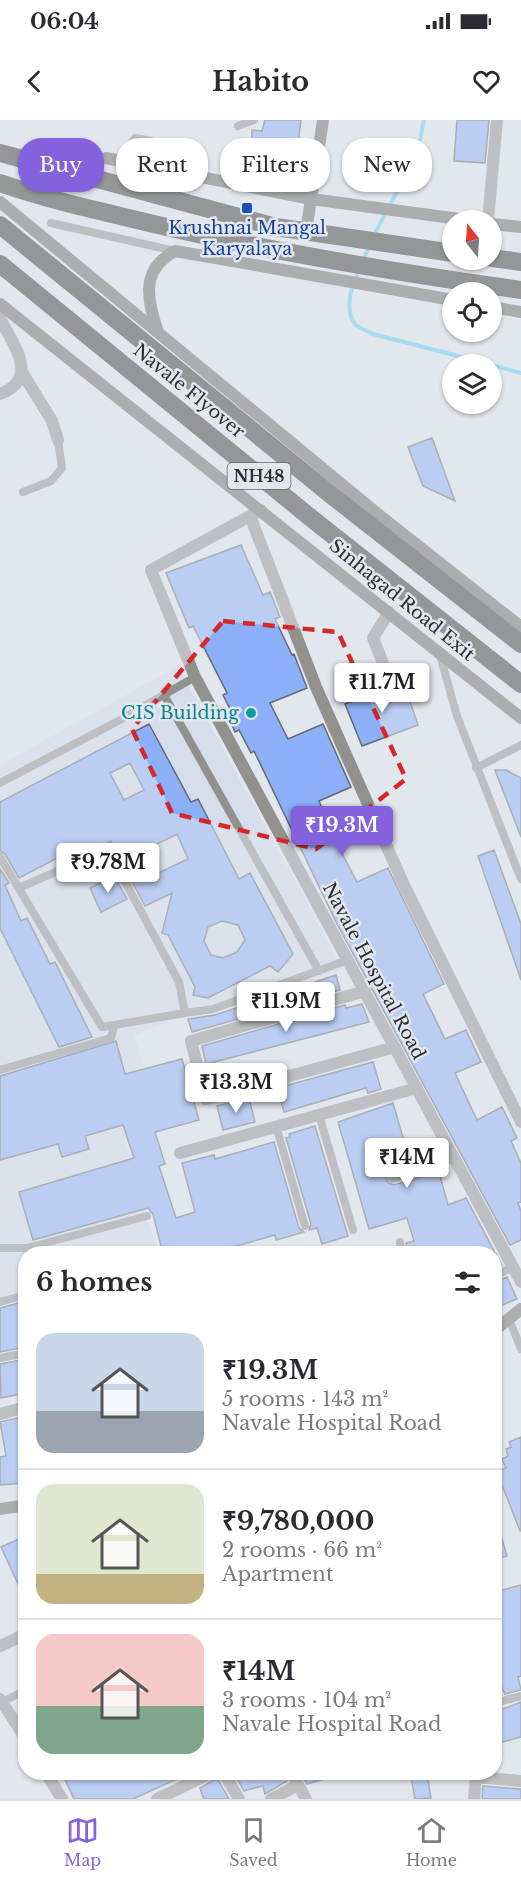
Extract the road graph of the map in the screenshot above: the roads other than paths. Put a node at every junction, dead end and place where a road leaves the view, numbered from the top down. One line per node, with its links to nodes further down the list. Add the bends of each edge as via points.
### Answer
1 (254, 120): 4 (lane)
2 (322, 120): 10 (street)
3 (497, 120): 12 (street)
4 (238, 126)
5 (0, 153): 6 (highway)
6 (18, 158)
7 (104, 182): 18 (highway)
8 (0, 183): 22 (highway)
9 (281, 192): 10 (street)
10 (311, 199): 13 (street); 18 (street)
11 (0, 203): 32 (street)
12 (489, 210)
13 (442, 217)
14 (51, 223): 19 (lane)
15 (0, 225): 40 (highway, Navale Flyover / NH48)
16 (502, 225): 17 (street)
17 (521, 227)
18 (306, 232): 20 (highway)
19 (175, 251): 22 (street); 32 (street, via 156,266 150,278 150,308)
20 (442, 251)
21 (502, 259): 23 (highway)
22 (286, 261): 25 (highway)
23 (521, 262)
24 (0, 264): 44 (highway, Navale Flyover / NH48, via 310,518)
25 (394, 280): 26 (highway); 27 (street)
26 (521, 290)
27 (442, 296)
28 (0, 304): 37 (street, Sinhagad Road Exit)
29 (502, 309): 30 (street)
30 (521, 312)
31 (0, 318): 33 (street, via 21,361)
32 (159, 334): 39 (street)
33 (22, 372): 34 (street, via 14,389); 35 (street, via 52,420)
34 (0, 394)
35 (58, 440): 36 (lane, via 62,468 51,481)
36 (23, 492)
37 (255, 513): 38 (street, Sinhagad Road Exit); 43 (street, Navale Hospital Road, via 151,570); 62 (street, via 316,687 402,883)
38 (389, 612): 41 (street, Sinhagad Road Exit); 42 (street, via 373,638)
39 (521, 627)
40 (521, 644)
41 (440, 653): 46 (street, Sinhagad Road Exit); 48 (lane)
42 (386, 671)
43 (195, 677): 45 (lane); 53 (street, Navale Hospital Road)
44 (521, 684)
45 (164, 694): 49 (lane); 54 (lane)
46 (521, 718)
47 (521, 745): 48 (lane)
48 (476, 768): 51 (lane)
49 (0, 783)
50 (0, 857): 52 (lane)
51 (521, 879)
52 (19, 888): 56 (lane, via 85,859 105,857 122,876 179,982); 57 (lane, via 102,1027)
53 (348, 960): 54 (lane); 55 (street, Navale Hospital Road)
54 (319, 971): 56 (lane, via 213,1009)
55 (364, 991): 58 (street, Navale Hospital Road); 58 (street, via 191,1041 206,1099)
56 (185, 1013): 57 (lane)
57 (114, 1027): 59 (lane, via 111,1038)
58 (395, 1047): 60 (street, Navale Hospital Road)
59 (0, 1070)
60 (417, 1088): 61 (street); 65 (street, Navale Hospital Road)
61 (318, 1115): 63 (street); 69 (lane)
62 (521, 1122)
63 (276, 1126): 64 (street); 68 (lane)
64 (180, 1153)
65 (454, 1158): 66 (lane); 73 (street, Navale Hospital Road)
66 (392, 1179)
67 (147, 1216): 71 (lane)
68 (305, 1226)
69 (353, 1230)
70 (400, 1242): 72 (lane)
71 (34, 1246)
72 (401, 1246)
73 (502, 1246)
74 (502, 1247): 77 (street, Navale Hospital Road)
75 (0, 1248): 76 (lane)
76 (18, 1248)
77 (513, 1267): 78 (lane); 79 (street, Navale Hospital Road)
78 (502, 1272)
79 (521, 1282)
80 (18, 1297): 81 (lane)
81 (0, 1302)
82 (521, 1309): 83 (street)
83 (509, 1319): 84 (street); 85 (lane)
84 (502, 1324)
85 (521, 1349)
86 (18, 1355): 87 (lane)
87 (0, 1358)
88 (18, 1409): 89 (street)
89 (0, 1414)
90 (18, 1506): 91 (street)
91 (0, 1509)
92 (18, 1638): 93 (street)
93 (0, 1646)
94 (18, 1693): 96 (lane)
95 (521, 1696): 97 (lane)
96 (1, 1700): 98 (street)
97 (502, 1701)
98 (18, 1724)
99 (502, 1779): 105 (street)
100 (50, 1780): 107 (street)
101 (196, 1780): 108 (street)
102 (228, 1780): 109 (street)
103 (296, 1780): 106 (street)
104 (474, 1780): 112 (street)
105 (521, 1781)
106 (298, 1785): 110 (street); 111 (street)
107 (62, 1799)
108 (157, 1799)
109 (239, 1799)
110 (271, 1799)
111 (306, 1799)
112 (474, 1799)

